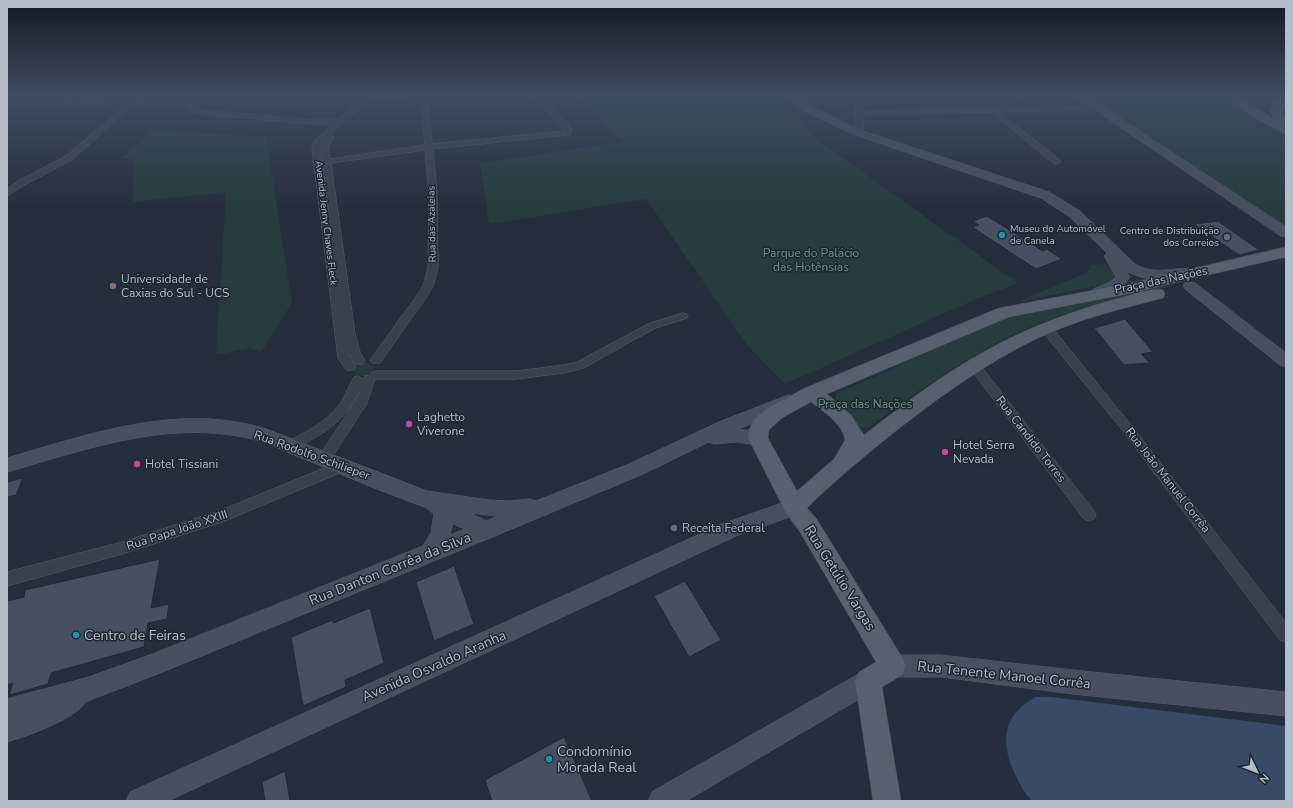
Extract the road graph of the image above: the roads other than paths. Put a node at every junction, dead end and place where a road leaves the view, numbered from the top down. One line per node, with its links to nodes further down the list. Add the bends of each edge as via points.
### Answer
1 (96, 133): 14 (street, via 69,158)
2 (318, 133): 9 (street)
3 (325, 133): 9 (street, Avenida Jenny Chaves Fleck)
4 (426, 133): 10 (street, Rua das Azaleias)
5 (560, 133): 10 (street)
6 (859, 133): 17 (street, via 1045,195 1075,214)
7 (1020, 133): 11 (street)
8 (1134, 133): 16 (street)
9 (321, 135): 12 (street, Avenida Jenny Chaves Fleck, via 316,148)
10 (427, 147): 12 (street); 24 (street, Rua das Azaleias, via 433,194 433,268 423,295)
11 (1057, 162)
12 (323, 163): 26 (street, Avenida Jenny Chaves Fleck, via 342,351 344,358)
13 (7, 182): 14 (street)
14 (21, 183): 15 (street)
15 (7, 193)
16 (1286, 233)
17 (1097, 234): 20 (street, via 1130,267 1142,273); 21 (street, via 1123,277 1119,284)
18 (1286, 252): 20 (main road, Praça das Nações, via 1241,263)
19 (1286, 263): 20 (main road, Avenida Osvaldo Aranha, via 1224,280)
20 (1192, 280): 21 (main road, Praça das Nações); 23 (main road, Avenida Osvaldo Aranha); 25 (street)
21 (1095, 294): 28 (main road, Praça das Nações, via 1000,314)
22 (684, 316): 29 (street, via 652,326 580,365 564,369 516,375)
23 (1046, 328): 27 (main road, Avenida Osvaldo Aranha); 50 (street, Rua João Manuel Corrêa, via 1132,434)
24 (376, 360): 26 (street, via 365,359); 29 (street, via 381,367)
25 (1286, 361)
26 (354, 364): 29 (street, Avenida Jenny Chaves Fleck, via 349,370 350,377)
27 (973, 364): 31 (main road, Avenida Osvaldo Aranha); 46 (street, Rua Candido Torres)
28 (875, 367): 30 (main road, Praça das Nações); 32 (main road, via 832,395 830,400)
29 (368, 378): 35 (street, via 337,418); 36 (street, via 361,403)
30 (812, 393): 32 (main road); 33 (main road, via 767,418 759,430); 34 (street, Rua Danton Corrêa da Silva, via 759,412)
31 (904, 414): 32 (main road, via 871,432 859,432); 38 (main road, Avenida Osvaldo Aranha)
32 (843, 419): 38 (main road, via 855,440)
33 (758, 438): 34 (street, Rua Danton Corrêa da Silva, via 737,435 715,437); 40 (main road)
34 (689, 445): 44 (street, Rua Danton Corrêa da Silva)
35 (291, 446): 36 (street, Rua Rodolfo Schilieper); 37 (street, Rua Rodolfo Schilieper, via 260,434 234,429 174,426 142,429 111,436)
36 (324, 458): 39 (street, Rua Rodolfo Schilieper)
37 (7, 465)
38 (840, 465): 41 (main road, Avenida Osvaldo Aranha)
39 (342, 466): 42 (street, Rua Rodolfo Schilieper); 49 (street, Rua Papa João XXIII, via 222,516 122,548)
40 (775, 468): 41 (main road, via 795,481); 43 (main road)
41 (822, 480): 43 (main road, Avenida Osvaldo Aranha)
42 (426, 498): 44 (street, Rua Rodolfo Schilieper, via 489,508 510,509); 45 (street, Rua Rodolfo Schilieper)
43 (790, 499): 51 (main road, Rua Getúlio Vargas); 59 (street, Avenida Osvaldo Aranha, via 729,530)
44 (549, 504): 47 (street, Rua Danton Corrêa da Silva)
45 (444, 511): 47 (street, Rua Rodolfo Schilieper); 48 (street, via 441,538)
46 (1089, 515)
47 (488, 530): 48 (street, Rua Danton Corrêa da Silva)
48 (430, 553): 53 (street, Rua Danton Corrêa da Silva)
49 (7, 579)
50 (1286, 634)
51 (893, 666): 52 (main road); 55 (street, Rua Tenente Manoel Corrêa, via 941,666)
52 (868, 681): 60 (street); 61 (main road)
53 (89, 689): 54 (street, Rua Danton Corrêa da Silva); 57 (street, Rua Danton Corrêa da Silva, via 51,714)
54 (57, 698): 56 (street, Rua Danton Corrêa da Silva); 57 (street)
55 (1286, 704)
56 (7, 710)
57 (17, 727): 58 (street)
58 (7, 742)
59 (139, 801)
60 (661, 801)
61 (887, 801)

